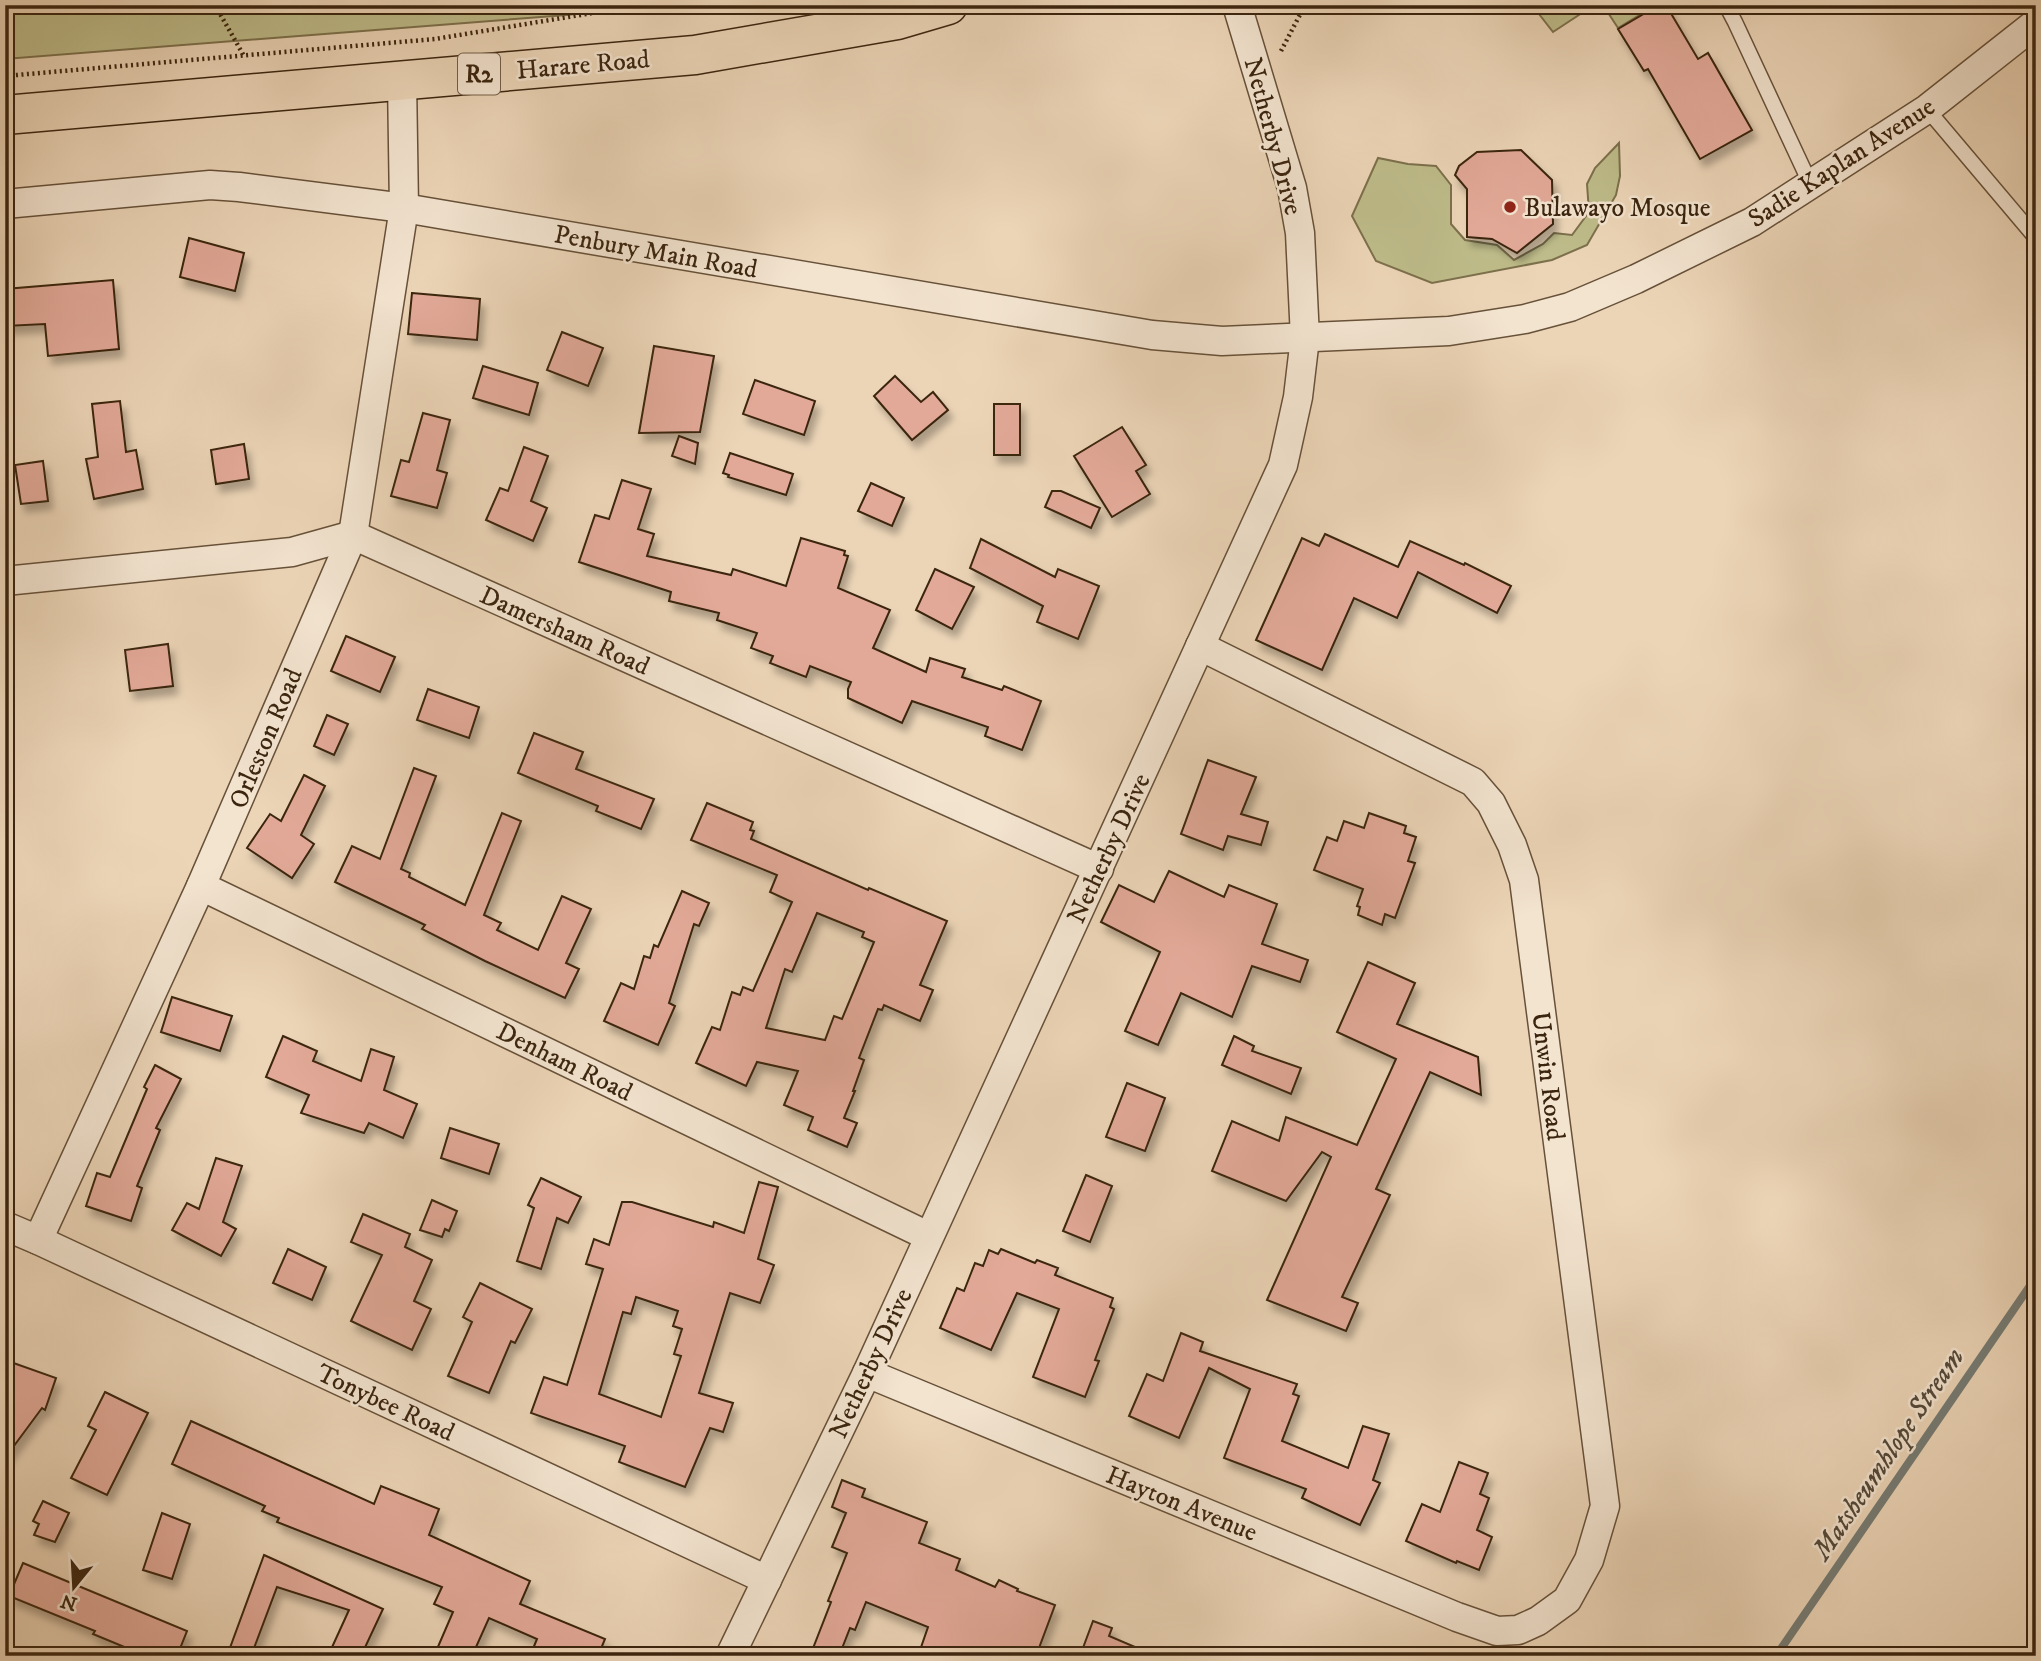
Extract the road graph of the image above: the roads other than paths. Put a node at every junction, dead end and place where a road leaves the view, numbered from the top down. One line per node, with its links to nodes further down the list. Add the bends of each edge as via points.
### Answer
1 (948, 5): 5 (highway, Harare Road / R2, via 897,20 695,55)
2 (1237, 5): 12 (street, Netherby Drive, via 1292,188 1300,233)
3 (1726, 5): 8 (lane)
4 (2036, 23): 6 (street, Sadie Kaplan Avenue)
5 (402, 80): 7 (highway, Harare Road / R2); 10 (street, Orleston Road)
6 (1927, 109): 8 (street, Sadie Kaplan Avenue); 11 (lane)
7 (5, 115)
8 (1810, 183): 12 (street, Sadie Kaplan Avenue, via 1752,222 1570,307 1449,331)
9 (5, 204): 10 (street, Penbury Main Road, via 210,186)
10 (404, 208): 12 (street, Penbury Main Road, via 1153,335 1222,341); 13 (street, Orleston Road)
11 (2036, 237)
12 (1305, 338): 15 (street, Netherby Drive, via 1283,465)
13 (353, 535): 14 (street, via 292,552); 16 (street, Damersham Road); 17 (street, Orleston Road)
14 (5, 580)
15 (1200, 646): 16 (street, Netherby Drive); 23 (street, Unwin Road, via 1473,782 1491,803 1513,845 1524,880 1605,1506 1589,1560 1567,1600 1518,1630)
16 (1098, 869): 19 (street, Netherby Drive)
17 (201, 886): 19 (street, Denham Road); 20 (street, Orleston Road)
18 (5, 1226): 20 (street, Tonybee Road)
19 (928, 1236): 21 (street, Netherby Drive)
20 (38, 1240): 22 (street, Tonybee Road)
21 (867, 1373): 22 (street, Netherby Drive); 23 (street, Hayton Avenue)
22 (767, 1580): 24 (street, Netherby Drive)
23 (1497, 1631)
24 (730, 1656)

